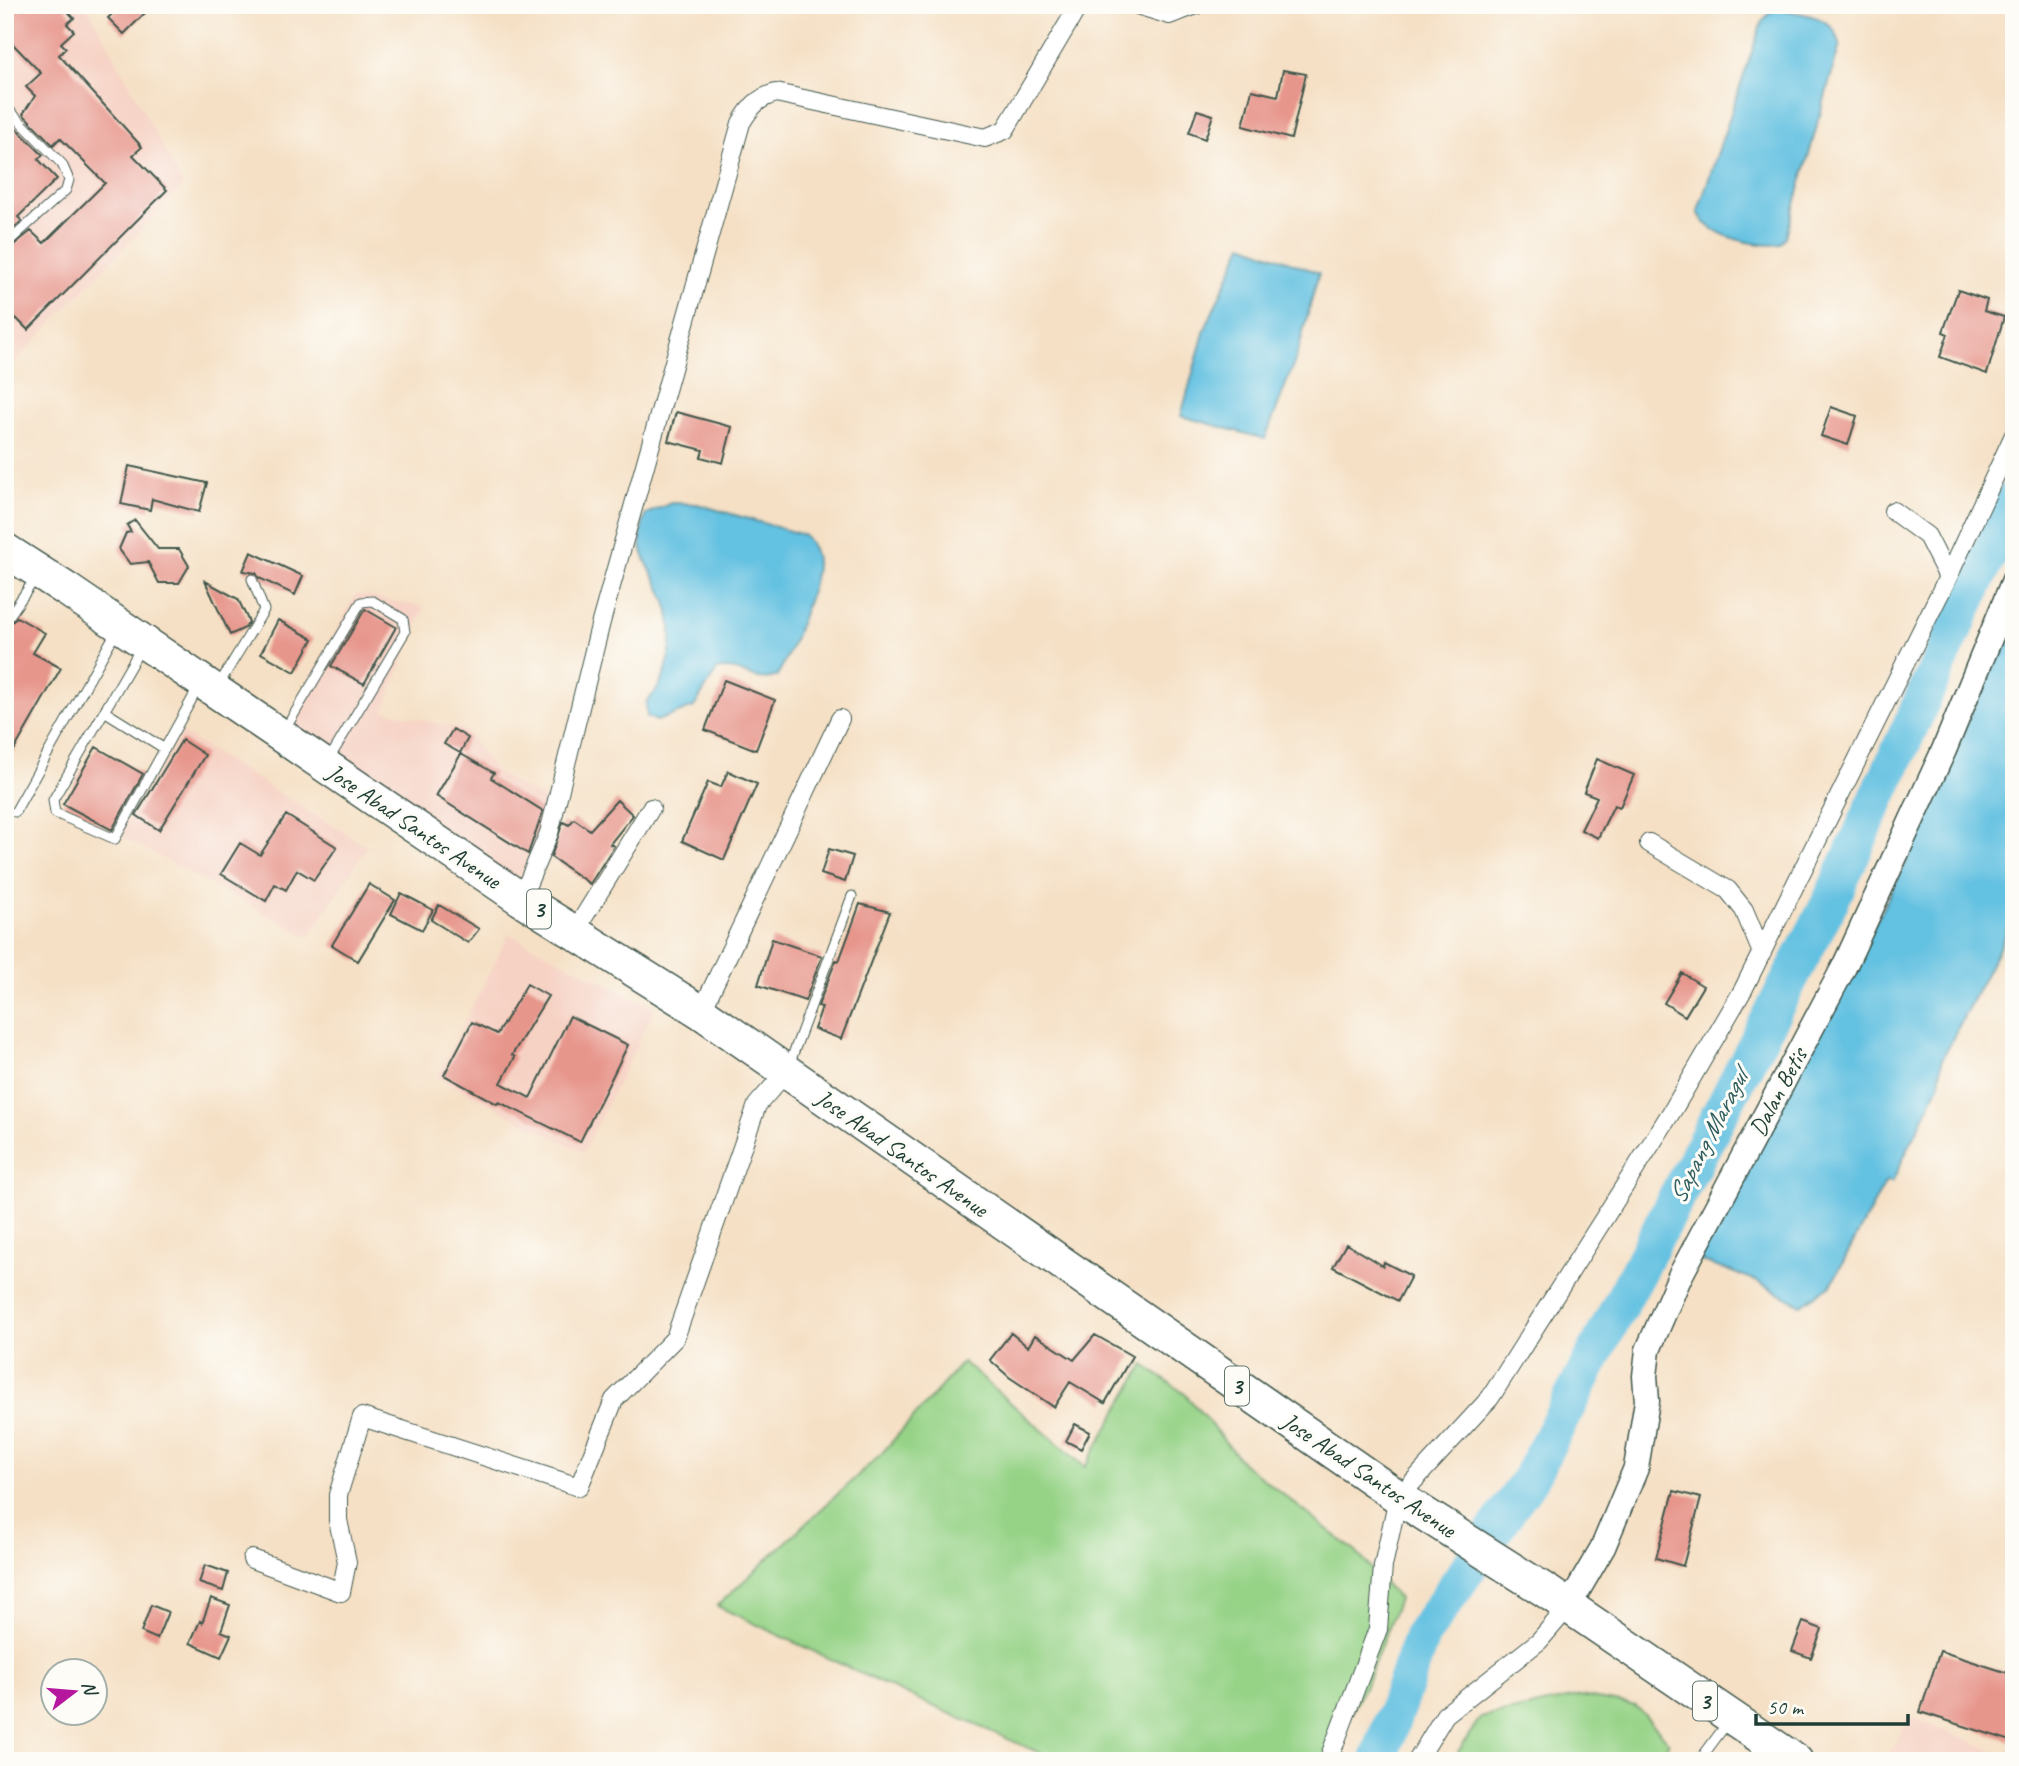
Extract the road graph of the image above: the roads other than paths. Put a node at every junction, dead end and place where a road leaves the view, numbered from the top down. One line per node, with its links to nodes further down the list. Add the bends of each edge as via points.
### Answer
1 (1079, 5): 25 (street, via 1005,130 996,135 985,138 776,93 761,97 741,122 601,622 549,833)
2 (1137, 5): 3 (street, via 1169,15)
3 (1196, 5)
4 (5, 106): 5 (lane, via 62,164 69,180 66,190)
5 (5, 245)
6 (2014, 435): 10 (street)
7 (1893, 511): 10 (street, via 1927,536)
8 (5, 550): 9 (highway, Jose Abad Santos Avenue / 3)
9 (40, 572): 13 (lane); 14 (highway, Jose Abad Santos Avenue / 3)
10 (1948, 577): 27 (street)
11 (252, 579): 15 (lane, via 264,610)
12 (2014, 580): 32 (street, Dalan Betis, via 1944,750 1850,956 1679,1276 1648,1350 1647,1401 1636,1468 1603,1547)
13 (5, 622)
14 (132, 633): 15 (highway, Jose Abad Santos Avenue / 3); 16 (lane); 22 (lane)
15 (209, 686): 18 (highway, Jose Abad Santos Avenue / 3); 19 (lane)
16 (104, 711): 19 (lane); 19 (lane, via 52,800 55,813 115,839)
17 (840, 719): 28 (street)
18 (281, 736): 20 (highway, Jose Abad Santos Avenue / 3); 20 (lane, via 361,602 373,601 403,619 405,632)
19 (165, 749)
20 (326, 766): 25 (highway, Jose Abad Santos Avenue / 3)
21 (651, 808): 26 (street)
22 (15, 812)
23 (1649, 843): 27 (street, via 1728,890 1744,910)
24 (852, 896): 29 (lane)
25 (521, 899): 26 (highway, Jose Abad Santos Avenue / 3)
26 (575, 932): 28 (highway, Jose Abad Santos Avenue / 3)
27 (1762, 954): 30 (street, via 1674,1108 1490,1398)
28 (701, 1012): 29 (highway, Jose Abad Santos Avenue / 3)
29 (786, 1072): 30 (highway, Jose Abad Santos Avenue / 3); 31 (street, via 757,1105 675,1338 614,1400 579,1487 362,1417 338,1495 346,1562 341,1592)
30 (1401, 1499): 32 (highway, Jose Abad Santos Avenue / 3); 34 (street, via 1383,1566 1378,1629)
31 (252, 1559)
32 (1557, 1599): 33 (highway, Jose Abad Santos Avenue / 3); 35 (street, via 1539,1641 1445,1715)
33 (1731, 1718): 36 (lane); 37 (highway, Jose Abad Santos Avenue / 3)
34 (1328, 1761)
35 (1417, 1761)
36 (1699, 1761)
37 (1796, 1761)

